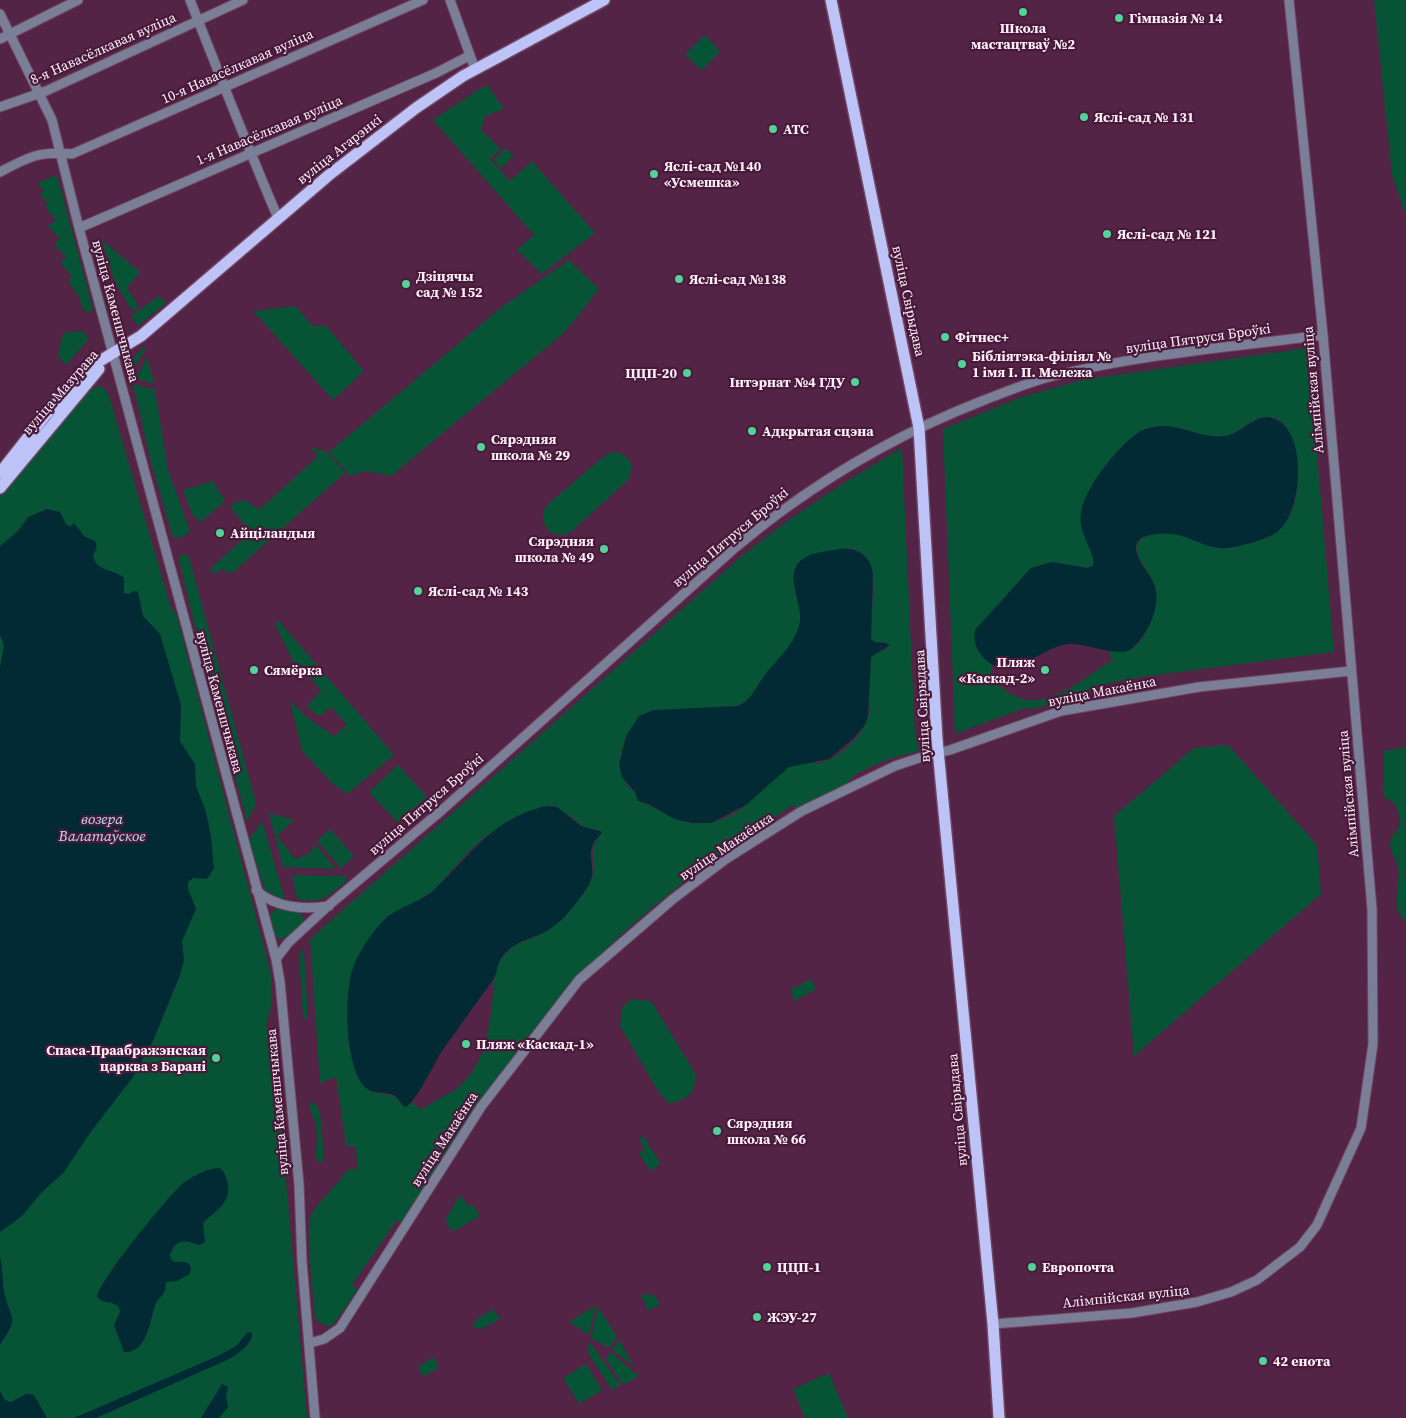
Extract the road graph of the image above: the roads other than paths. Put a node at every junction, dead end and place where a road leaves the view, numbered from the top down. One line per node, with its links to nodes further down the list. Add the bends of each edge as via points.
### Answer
1 (78, 0): 11 (street)
2 (190, 0): 10 (street)
3 (243, 0): 10 (street, 8-я Навасёлкавая вуліца)
4 (423, 0): 15 (street, 10-я Навасёлкавая вуліца)
5 (450, 0): 13 (street)
6 (604, 0): 14 (main road, вуліца Агарэнкі)
7 (830, 0): 25 (main road, вуліца Свірыдава)
8 (1290, 0): 23 (street, Алімпійская вуліца)
9 (0, 14): 11 (street, вуліца Каменшчыкава)
10 (198, 20): 15 (street); 16 (street, 8-я Навасёлкавая вуліца)
11 (10, 34): 12 (street); 16 (street, вуліца Каменшчыкава)
12 (0, 39)
13 (469, 56): 14 (street); 18 (street, 1-я Навасёлкавая вуліца)
14 (474, 69): 21 (main road, вуліца Агарэнкі, via 408,114)
15 (225, 86): 18 (street); 19 (street, 10-я Навасёлкавая вуліца, via 72,154)
16 (39, 93): 17 (street, 8-я Навасёлкавая вуліца); 19 (street, вуліца Каменшчыкава)
17 (0, 107)
18 (249, 152): 21 (street); 22 (street, 1-я Навасёлкавая вуліца)
19 (62, 153): 20 (street, 10-я Навасёлкавая вуліца, via 35,154); 22 (street, вуліца Каменшчыкава)
20 (0, 172)
21 (278, 218): 24 (main road, вуліца Агарэнкі, via 142,336)
22 (79, 228): 24 (street, вуліца Каменшчыкава)
23 (1323, 335): 25 (street, вуліца Пятруся Броўкі, via 1160,356 1053,376); 28 (street, Алімпійская вуліца)
24 (114, 353): 26 (main road, вуліца Мазурава, via 77,379); 27 (main road, вуліца Мазурава); 30 (street, вуліца Каменшчыкава)
25 (919, 428): 29 (main road, вуліца Свірыдава); 32 (street, вуліца Пятруся Броўкі, via 813,488 773,516 442,810)
26 (0, 473)
27 (0, 488)
28 (1351, 671): 29 (street, вуліца Макаёнка, via 1199,686 1061,710); 39 (street, Алімпійская вуліца, via 1372,909 1373,1044 1361,1128 1317,1225 1300,1247 1264,1276 1231,1292 1198,1302 1132,1313)
29 (939, 754): 39 (main road, вуліца Свірыдава); 40 (street, вуліца Макаёнка, via 895,766 802,811 673,899 579,980 481,1107 340,1328 324,1339)
30 (256, 890): 31 (street, via 273,902); 34 (street, вуліца Каменшчыкава)
31 (284, 904): 33 (street); 34 (street, via 270,908)
32 (329, 905): 33 (street); 35 (street, вуліца Пятруся Броўкі)
33 (299, 908): 35 (street, via 307,917)
34 (264, 918): 36 (street, вуліца Каменшчыкава)
35 (306, 928): 37 (street)
36 (270, 938): 37 (street, via 281,945); 38 (street, вуліца Каменшчыкава)
37 (288, 943): 38 (street)
38 (276, 959): 40 (street, вуліца Каменшчыкава, via 299,1184)
39 (992, 1324): 42 (main road, вуліца Свірыдава)
40 (310, 1343): 41 (street, вуліца Каменшчыкава)
41 (315, 1418)
42 (999, 1418)

